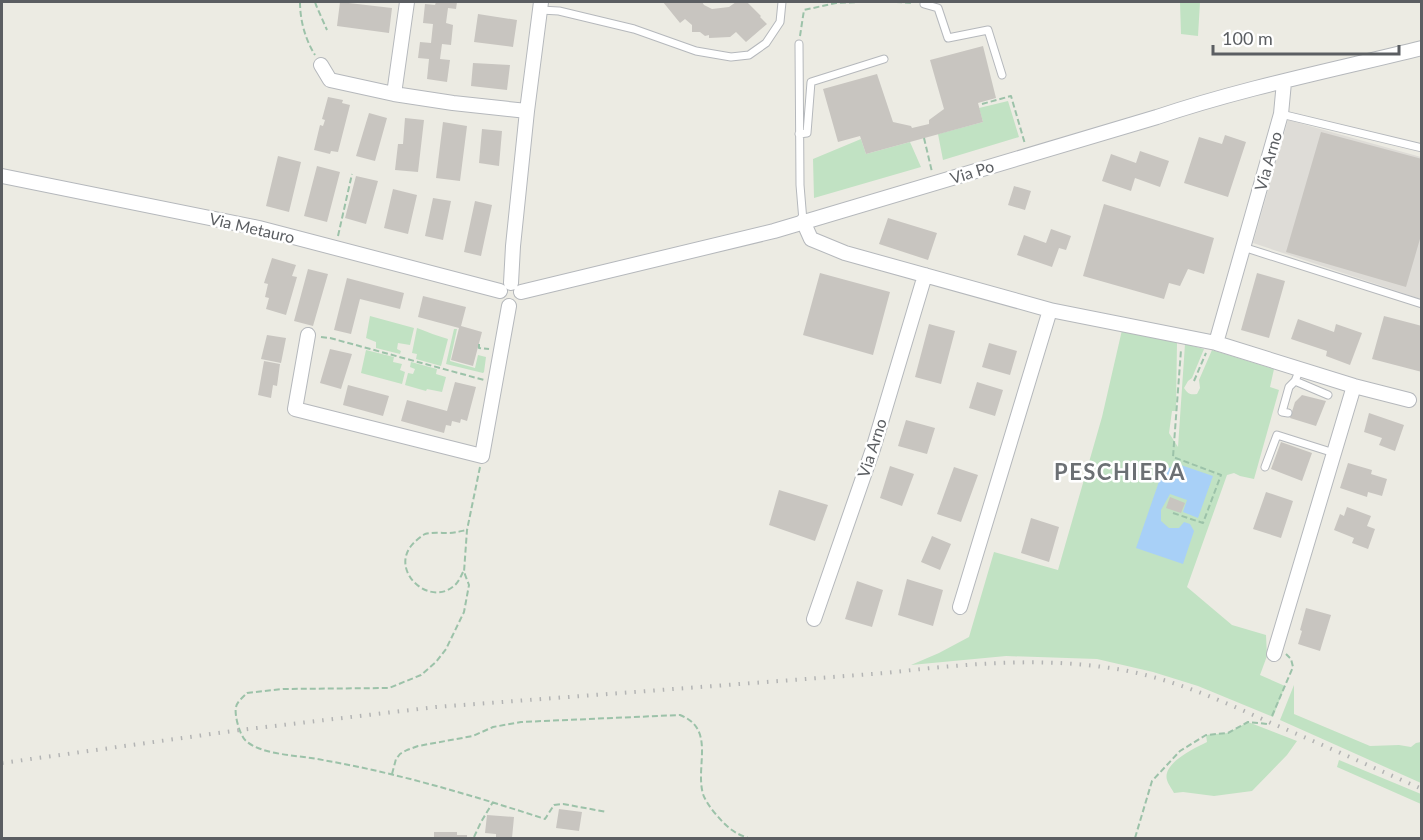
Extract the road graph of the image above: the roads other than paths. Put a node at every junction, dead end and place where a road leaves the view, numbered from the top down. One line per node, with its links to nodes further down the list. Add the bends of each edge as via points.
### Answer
1 (407, 2): 11 (street)
2 (782, 2): 4 (lane, via 780,22 766,43 749,55 731,57 696,51 634,29)
3 (924, 4): 9 (lane, via 938,8 948,38 988,30)
4 (541, 6): 12 (street)
5 (799, 44): 14 (lane)
6 (1422, 48): 10 (street, Via Po)
7 (884, 59): 14 (lane, via 811,82 807,133)
8 (321, 65): 11 (street, via 330,80)
9 (1002, 75)
10 (1284, 82): 13 (street, Via Arno); 17 (street, Via Po)
11 (394, 94): 12 (street)
12 (527, 111): 20 (street)
13 (1281, 114): 15 (lane); 18 (street, Via Arno)
14 (799, 134): 17 (lane)
15 (1422, 148)
16 (2, 176): 20 (street, Via Metauro, via 259,228)
17 (803, 221): 19 (street, via 811,239 845,253); 20 (street, Via Po, via 774,231)
18 (1243, 247): 21 (lane); 24 (street, Via Arno)
19 (925, 275): 22 (street); 33 (street, Via Arno, via 873,449)
20 (511, 289): 23 (street, via 500,295 509,306 482,456 295,408)
21 (1422, 304)
22 (1050, 310): 24 (street); 32 (street)
23 (308, 335)
24 (1213, 343): 25 (street)
25 (1298, 375): 26 (street); 27 (lane); 29 (lane, via 1289,387 1282,412)
26 (1354, 386): 28 (street); 30 (street)
27 (1328, 395)
28 (1409, 400)
29 (1288, 413)
30 (1334, 453): 31 (lane, via 1277,435); 34 (street)
31 (1265, 467)
32 (960, 607)
33 (814, 619)
34 (1274, 654)

